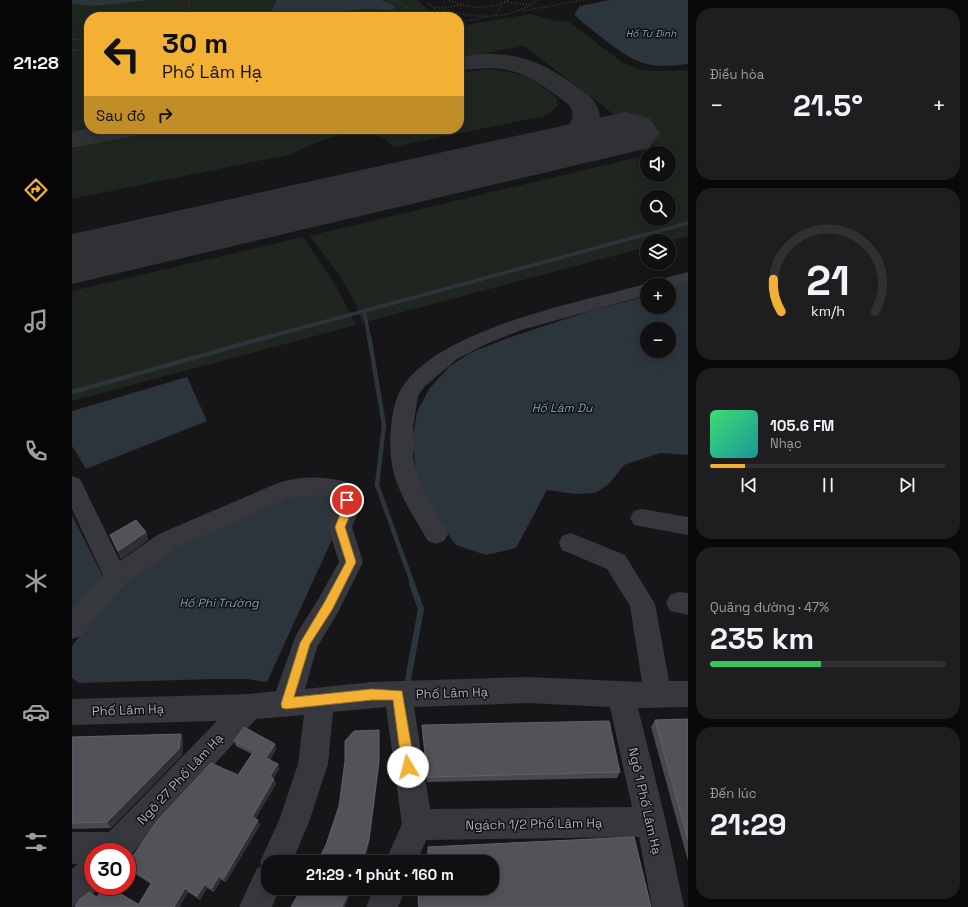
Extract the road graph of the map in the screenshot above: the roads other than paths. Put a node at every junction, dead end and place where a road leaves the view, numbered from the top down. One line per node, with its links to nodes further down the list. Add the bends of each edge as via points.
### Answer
1 (688, 277): 2 (street)
2 (676, 280)
3 (640, 291): 7 (street, via 514,326 479,340 450,354 417,382 408,396 402,426 402,459 413,495)
4 (72, 485): 9 (street)
5 (642, 518): 6 (street)
6 (688, 526)
7 (436, 534)
8 (571, 543): 14 (street, via 616,562 642,604)
9 (116, 577): 10 (street); 16 (street, via 168,541 286,489 317,486 346,490 347,510 340,527 351,562 305,643)
10 (72, 628)
11 (688, 694): 14 (street, Phố Lâm Hạ)
12 (398, 695): 13 (street, Phố Lâm Hạ, via 528,690); 15 (street, Phố Lâm Hạ); 20 (street)
13 (621, 695): 14 (street, Phố Lâm Hạ); 19 (street, Ngõ 1 Phố Lâm Hạ)
14 (658, 695)
15 (320, 700): 16 (street, Phố Lâm Hạ); 24 (street, via 313,764 294,822)
16 (286, 704): 17 (street, Phố Lâm Hạ)
17 (249, 707): 18 (street, Phố Lâm Hạ); 21 (street, Ngõ 27 Phố Lâm Hạ)
18 (72, 712)
19 (651, 822): 20 (street, Ngách 1/2 Phố Lâm Hạ); 32 (street, Ngõ 1 Phố Lâm Hạ)
20 (417, 826): 25 (street)
21 (121, 843)
22 (72, 848): 23 (street)
23 (84, 849)
24 (279, 855)
25 (404, 855)
26 (84, 880): 27 (street)
27 (72, 892)
28 (261, 894): 30 (street)
29 (387, 895): 31 (street)
30 (255, 907)
31 (382, 907)
32 (668, 907)

